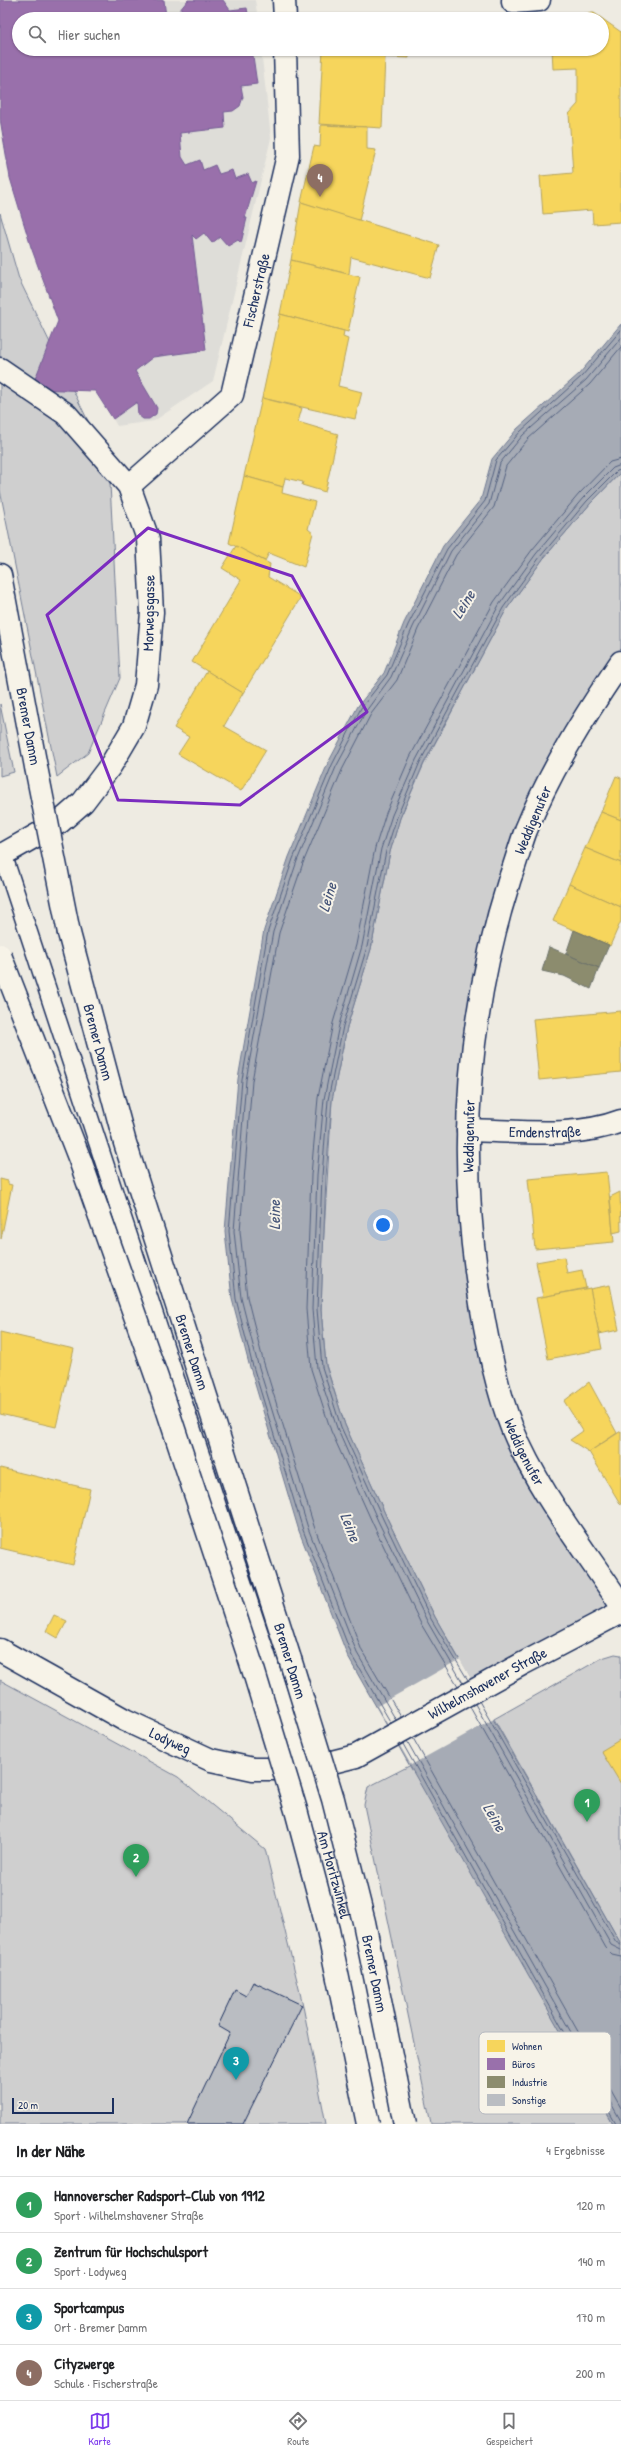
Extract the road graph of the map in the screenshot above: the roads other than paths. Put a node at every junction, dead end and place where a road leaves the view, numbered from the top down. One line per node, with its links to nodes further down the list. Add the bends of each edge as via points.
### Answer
1 (284, 0): 4 (street)
2 (513, 0): 3 (street)
3 (539, 0)
4 (285, 12)
5 (285, 56): 7 (street, Fischerstraße, via 288,155 232,396)
6 (0, 368): 7 (street, Morwegsgasse, via 66,414)
7 (129, 486): 10 (street, Morwegsgasse, via 148,539 152,612 146,685 134,726 111,765 83,802 60,822)
8 (0, 576): 21 (street, Bremer Damm, bridge, via 69,933 125,1143 333,1799 364,1922)
9 (621, 662): 13 (street, Weddigenufer, via 592,705 558,764 526,830 483,977 472,1061)
10 (1, 855): 18 (lane)
11 (0, 955): 19 (street, bridge, via 80,1160 152,1363 253,1669 296,1810 328,1930)
12 (621, 1121): 13 (street, Emdenstraße, via 605,1128 558,1132)
13 (468, 1130): 14 (street, Weddigenufer, via 468,1200 475,1270 489,1349 512,1428 539,1480)
14 (621, 1605)
15 (621, 1612): 17 (street, Wilhelmshavener Straße)
16 (0, 1650): 18 (street, Lodyweg, via 125,1720 211,1760 253,1769)
17 (356, 1756): 18 (street, Lodyweg)
18 (304, 1769): 20 (street, Am Moritzwinkel, via 340,1899 368,2021)
19 (368, 2124)
20 (387, 2124)
21 (405, 2124)

